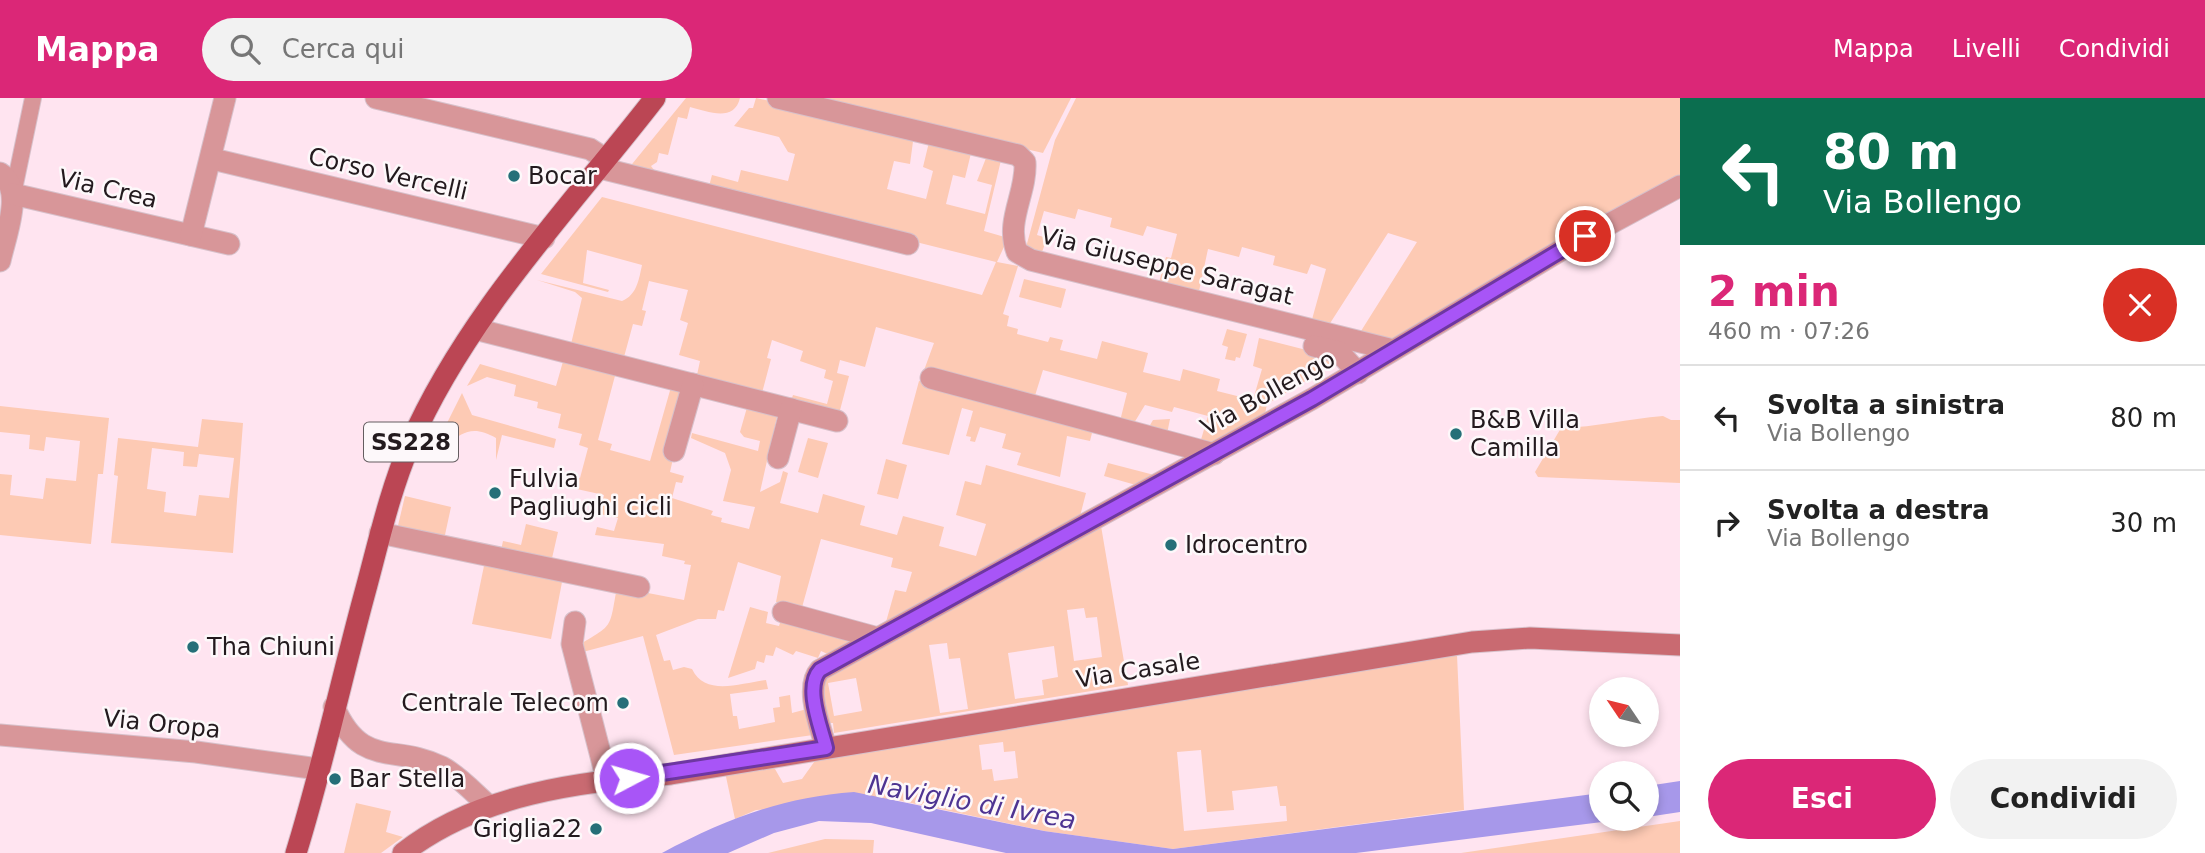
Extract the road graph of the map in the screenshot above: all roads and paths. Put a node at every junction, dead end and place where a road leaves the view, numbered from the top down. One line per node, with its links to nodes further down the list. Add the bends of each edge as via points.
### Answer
1 (33, 98): 10 (street)
2 (225, 98): 11 (street)
3 (376, 98): 7 (street, via 590,149)
4 (654, 98): 7 (main road, SS228)
5 (778, 98): 18 (street, Via Giuseppe Saragat, via 1018,155 1025,162 1026,173 1012,236 1022,256)
6 (221, 161): 12 (street, Corso Vercelli)
7 (603, 164): 12 (main road, SS228); 13 (street)
8 (0, 173): 10 (street, via 10,182)
9 (1680, 186): 18 (street, Via Bollengo)
10 (13, 194): 11 (street, Via Crea); 15 (street)
11 (191, 235): 14 (street, Via Crea)
12 (544, 238): 17 (main road, SS228)
13 (908, 243)
14 (229, 244)
15 (0, 261)
16 (1024, 272): 19 (street, via 1339,352)
17 (475, 329): 21 (street); 27 (main road, SS228, via 419,426)
18 (1393, 350): 19 (street, Via Bollengo)
19 (1358, 373): 25 (street, Via Bollengo)
20 (931, 379): 25 (street)
21 (693, 384): 22 (street); 24 (street)
22 (793, 420): 23 (street); 26 (street)
23 (836, 421)
24 (674, 452)
25 (1213, 454): 31 (street, Via Bollengo)
26 (778, 458)
27 (380, 533): 28 (street); 33 (main road, SS228)
28 (639, 587)
29 (783, 612): 31 (street, via 813,616)
30 (575, 622): 37 (street, via 572,644)
31 (878, 638): 35 (street, Via Bollengo, via 814,676)
32 (1680, 645): 35 (main road, Via Casale, via 1530,638 1472,642)
33 (334, 706): 36 (main road, SS228); 38 (street, via 359,744 440,766)
34 (0, 735): 36 (street, Via Oropa, via 196,752)
35 (826, 748): 37 (main road, Via Casale)
36 (318, 769): 39 (main road, SS228)
37 (607, 780): 38 (main road, Via Casale)
38 (489, 806): 40 (main road, Via Casale)
39 (298, 851)
40 (403, 853)

